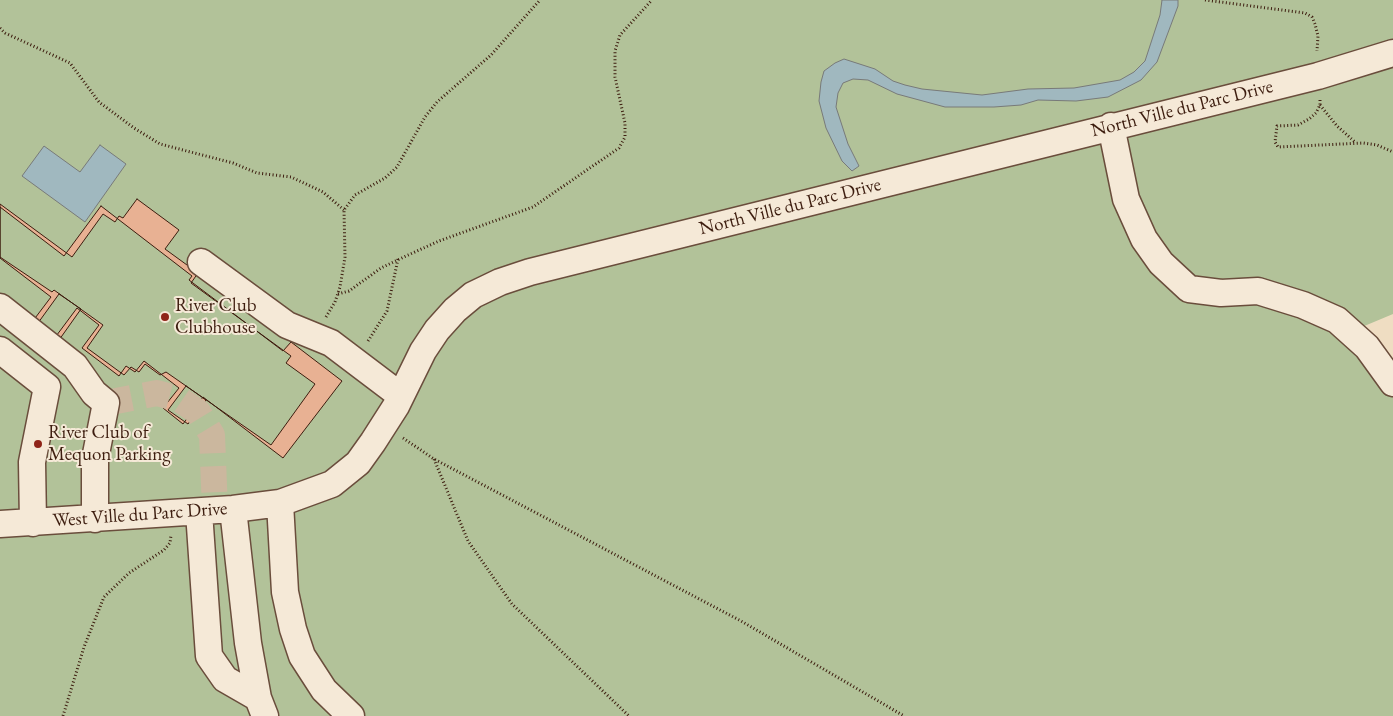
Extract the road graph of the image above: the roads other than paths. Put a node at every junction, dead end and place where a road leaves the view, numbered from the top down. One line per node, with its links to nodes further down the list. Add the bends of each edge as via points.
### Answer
1 (1393, 53): 2 (street, North Ville du Parc Drive, via 1318,76)
2 (1110, 126): 6 (street, via 1126,199 1144,239 1168,270 1189,289 1221,293 1258,291 1337,320 1367,347); 7 (street, North Ville du Parc Drive, via 500,282 473,296 437,330)
3 (201, 262): 7 (street, via 287,325 331,343)
4 (0, 308): 11 (street, via 75,366 94,393 106,403 96,459)
5 (0, 350): 12 (street, via 47,387 32,462)
6 (1393, 383)
7 (401, 396): 8 (street, North Ville du Parc Drive, via 358,463 332,484)
8 (280, 502): 9 (street, West Ville du Parc Drive); 15 (street, via 285,592 293,629 302,656 324,690)
9 (233, 509): 10 (street, West Ville du Parc Drive); 14 (street, via 248,643)
10 (199, 512): 11 (street, West Ville du Parc Drive); 14 (street, via 209,656 225,679)
11 (95, 519): 12 (street, West Ville du Parc Drive)
12 (33, 522): 13 (street, West Ville du Parc Drive)
13 (0, 524)
14 (261, 707)
15 (351, 716)

